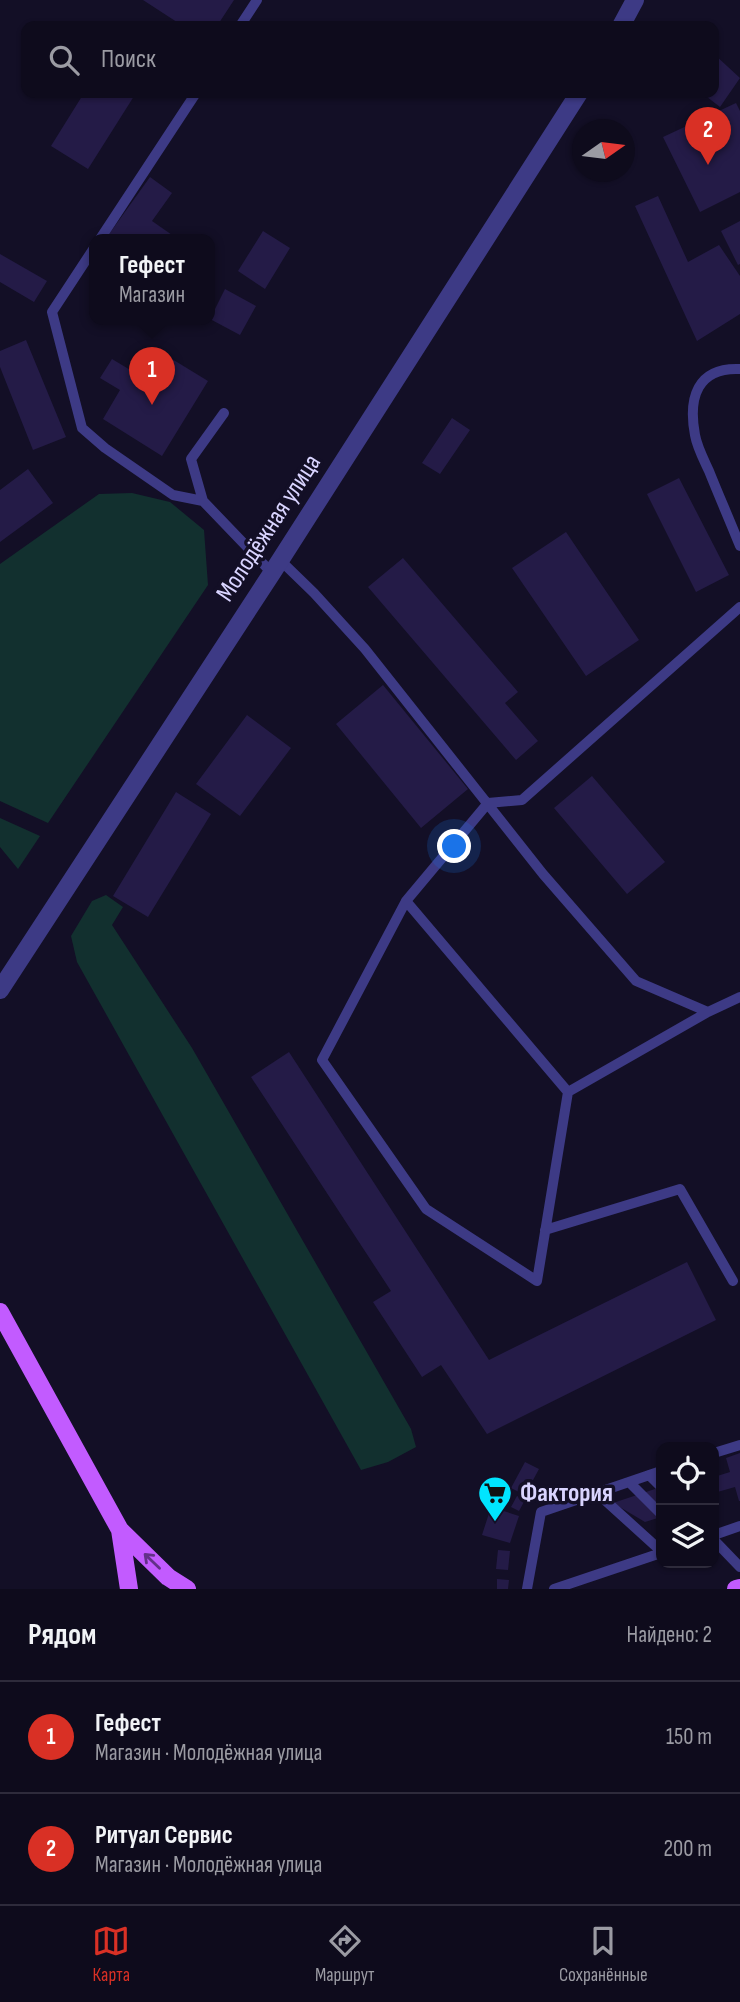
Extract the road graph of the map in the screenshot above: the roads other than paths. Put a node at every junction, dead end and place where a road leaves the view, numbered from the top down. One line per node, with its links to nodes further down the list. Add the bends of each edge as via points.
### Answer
1 (257, 0): 3 (lane)
2 (635, 0): 4 (street)
3 (243, 21)
4 (624, 21)
5 (193, 98): 7 (lane)
6 (576, 98): 13 (street, Молодёжная улица)
7 (103, 234)
8 (89, 256): 11 (lane, via 52,312 82,428 173,495)
9 (740, 369): 12 (lane, via 723,369 705,377 696,392 693,418 695,438)
10 (224, 413): 11 (lane, via 191,459)
11 (203, 501): 13 (lane)
12 (740, 546)
13 (276, 567): 15 (lane, via 314,593 365,649); 17 (street, Молодёжная улица)
14 (740, 607): 15 (lane, via 522,800)
15 (488, 803): 16 (lane); 19 (lane, via 636,981)
16 (406, 901): 20 (lane); 21 (lane, via 322,1060 426,1209 537,1282)
17 (0, 990)
18 (740, 997): 19 (lane)
19 (708, 1012): 20 (lane)
20 (568, 1092): 21 (lane)
21 (545, 1230): 22 (lane, via 680,1189)
22 (733, 1280)
23 (0, 1312): 33 (main road)
24 (740, 1445): 25 (lane)
25 (719, 1451)
26 (656, 1473): 27 (lane)
27 (649, 1475): 28 (lane); 29 (lane)
28 (629, 1482): 30 (lane); 31 (lane)
29 (656, 1482)
30 (597, 1493): 36 (lane); 41 (lane, via 541,1512)
31 (656, 1509)
32 (740, 1526): 34 (lane)
33 (120, 1530): 39 (main road); 40 (main road, one-way to 33, via 168,1577)
34 (719, 1535)
35 (719, 1543): 38 (lane)
36 (656, 1547)
37 (656, 1554): 42 (lane)
38 (740, 1567)
39 (129, 1589)
40 (187, 1589)
41 (527, 1589)
42 (554, 1589)

